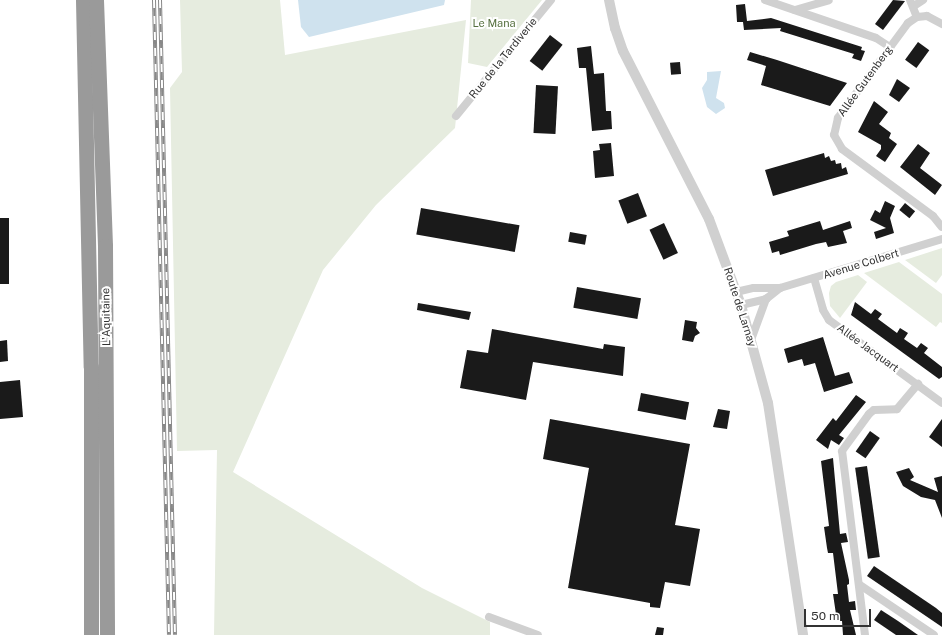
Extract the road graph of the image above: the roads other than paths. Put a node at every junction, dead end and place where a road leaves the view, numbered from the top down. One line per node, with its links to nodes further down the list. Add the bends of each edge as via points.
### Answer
1 (83, 0): 26 (highway, L'Aquitaine, via 90,319)
2 (96, 0): 27 (highway, L'Aquitaine, via 105,261)
3 (551, 0): 13 (street, Rue de la Tardiverie)
4 (609, 0): 18 (street, Route de Larnay, via 614,28 623,51 709,219)
5 (765, 0): 9 (street)
6 (829, 0): 9 (street)
7 (923, 0): 8 (street)
8 (912, 3): 10 (street)
9 (795, 10): 12 (street, via 876,38)
10 (917, 17): 11 (street, via 927,16); 12 (street, Allée Gutenberg, via 908,23)
11 (942, 24)
12 (890, 47): 14 (street, Allée Gutenberg, via 838,118 834,135 842,149 934,216)
13 (456, 116)
14 (942, 227)
15 (942, 239): 16 (street, Avenue Colbert)
16 (814, 278): 17 (street, Avenue Colbert); 22 (street, Allée Jacquart, via 823,310 830,320)
17 (780, 288): 18 (street, Avenue Colbert, via 754,288); 19 (street, Avenue Colbert)
18 (736, 292): 20 (street, Route de Larnay)
19 (766, 299): 20 (street, Avenue Colbert); 21 (street)
20 (741, 305): 21 (street, Route de Larnay)
21 (751, 340): 29 (street, Route de Larnay, via 773,429)
22 (918, 384): 23 (street, Allée Jacquart); 24 (street, via 896,410 874,410 869,414 842,451)
23 (942, 403)
24 (860, 585): 30 (street); 31 (street)
25 (490, 617): 28 (street)
26 (91, 635)
27 (107, 635)
28 (538, 635)
29 (803, 635)
30 (865, 635)
31 (934, 635)

